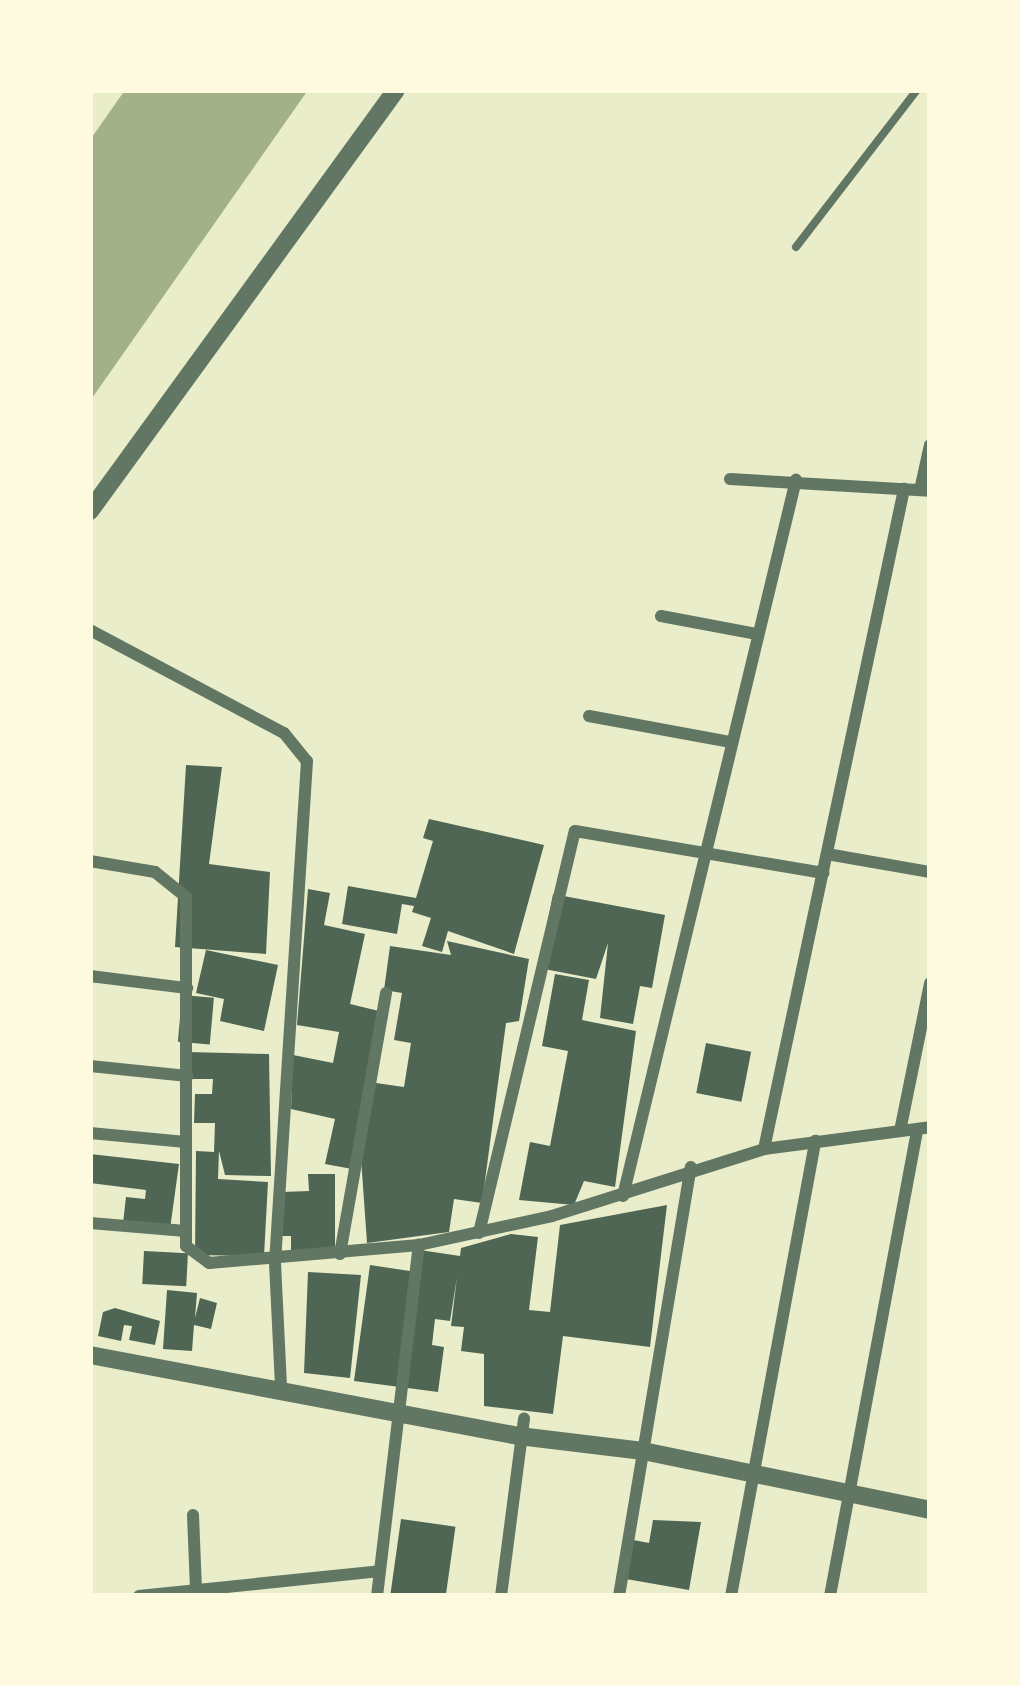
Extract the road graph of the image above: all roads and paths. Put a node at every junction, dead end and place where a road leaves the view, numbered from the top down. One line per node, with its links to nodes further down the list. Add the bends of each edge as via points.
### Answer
1 (396, 90): 9 (street)
2 (916, 90): 3 (lane)
3 (796, 247)
4 (930, 445): 8 (street)
5 (730, 478): 6 (street)
6 (796, 479): 7 (street); 12 (street)
7 (904, 489): 8 (street); 16 (street)
8 (925, 491)
9 (90, 511)
10 (661, 616): 12 (street)
11 (90, 630): 39 (street, via 284,734 307,761)
12 (757, 634): 14 (street)
13 (589, 716): 14 (street)
14 (730, 742): 15 (street)
15 (702, 850): 19 (street); 33 (street); 36 (street, via 575,831)
16 (826, 854): 18 (street); 19 (street)
17 (90, 861): 22 (street, via 174,881 189,918)
18 (930, 872)
19 (823, 873): 31 (street)
20 (90, 976): 22 (street)
21 (930, 983): 27 (street)
22 (188, 988): 25 (street)
23 (386, 993): 38 (street)
24 (90, 1066): 25 (street)
25 (187, 1076): 30 (street)
26 (924, 1128): 27 (street); 46 (street)
27 (900, 1131): 29 (street)
28 (90, 1133): 30 (street)
29 (815, 1141): 31 (street); 45 (street)
30 (186, 1142): 35 (street)
31 (764, 1149): 32 (street)
32 (691, 1167): 33 (street); 44 (street)
33 (623, 1196): 36 (street)
34 (90, 1223): 35 (street)
35 (186, 1231): 39 (street, via 186,1246 209,1263)
36 (479, 1233): 37 (street)
37 (419, 1245): 38 (street); 42 (street)
38 (340, 1254): 39 (street)
39 (275, 1262): 41 (street)
40 (90, 1354): 41 (street)
41 (281, 1387): 42 (street)
42 (402, 1408): 43 (street); 49 (street)
43 (522, 1427): 44 (street); 53 (street)
44 (643, 1451): 45 (street); 54 (street)
45 (754, 1474): 46 (street); 55 (street)
46 (849, 1493): 47 (street); 56 (street)
47 (930, 1510)
48 (194, 1515): 50 (street)
49 (380, 1571): 50 (street); 52 (street)
50 (196, 1590): 51 (street)
51 (139, 1596)
52 (376, 1596)
53 (502, 1596)
54 (619, 1596)
55 (731, 1596)
56 (830, 1596)

